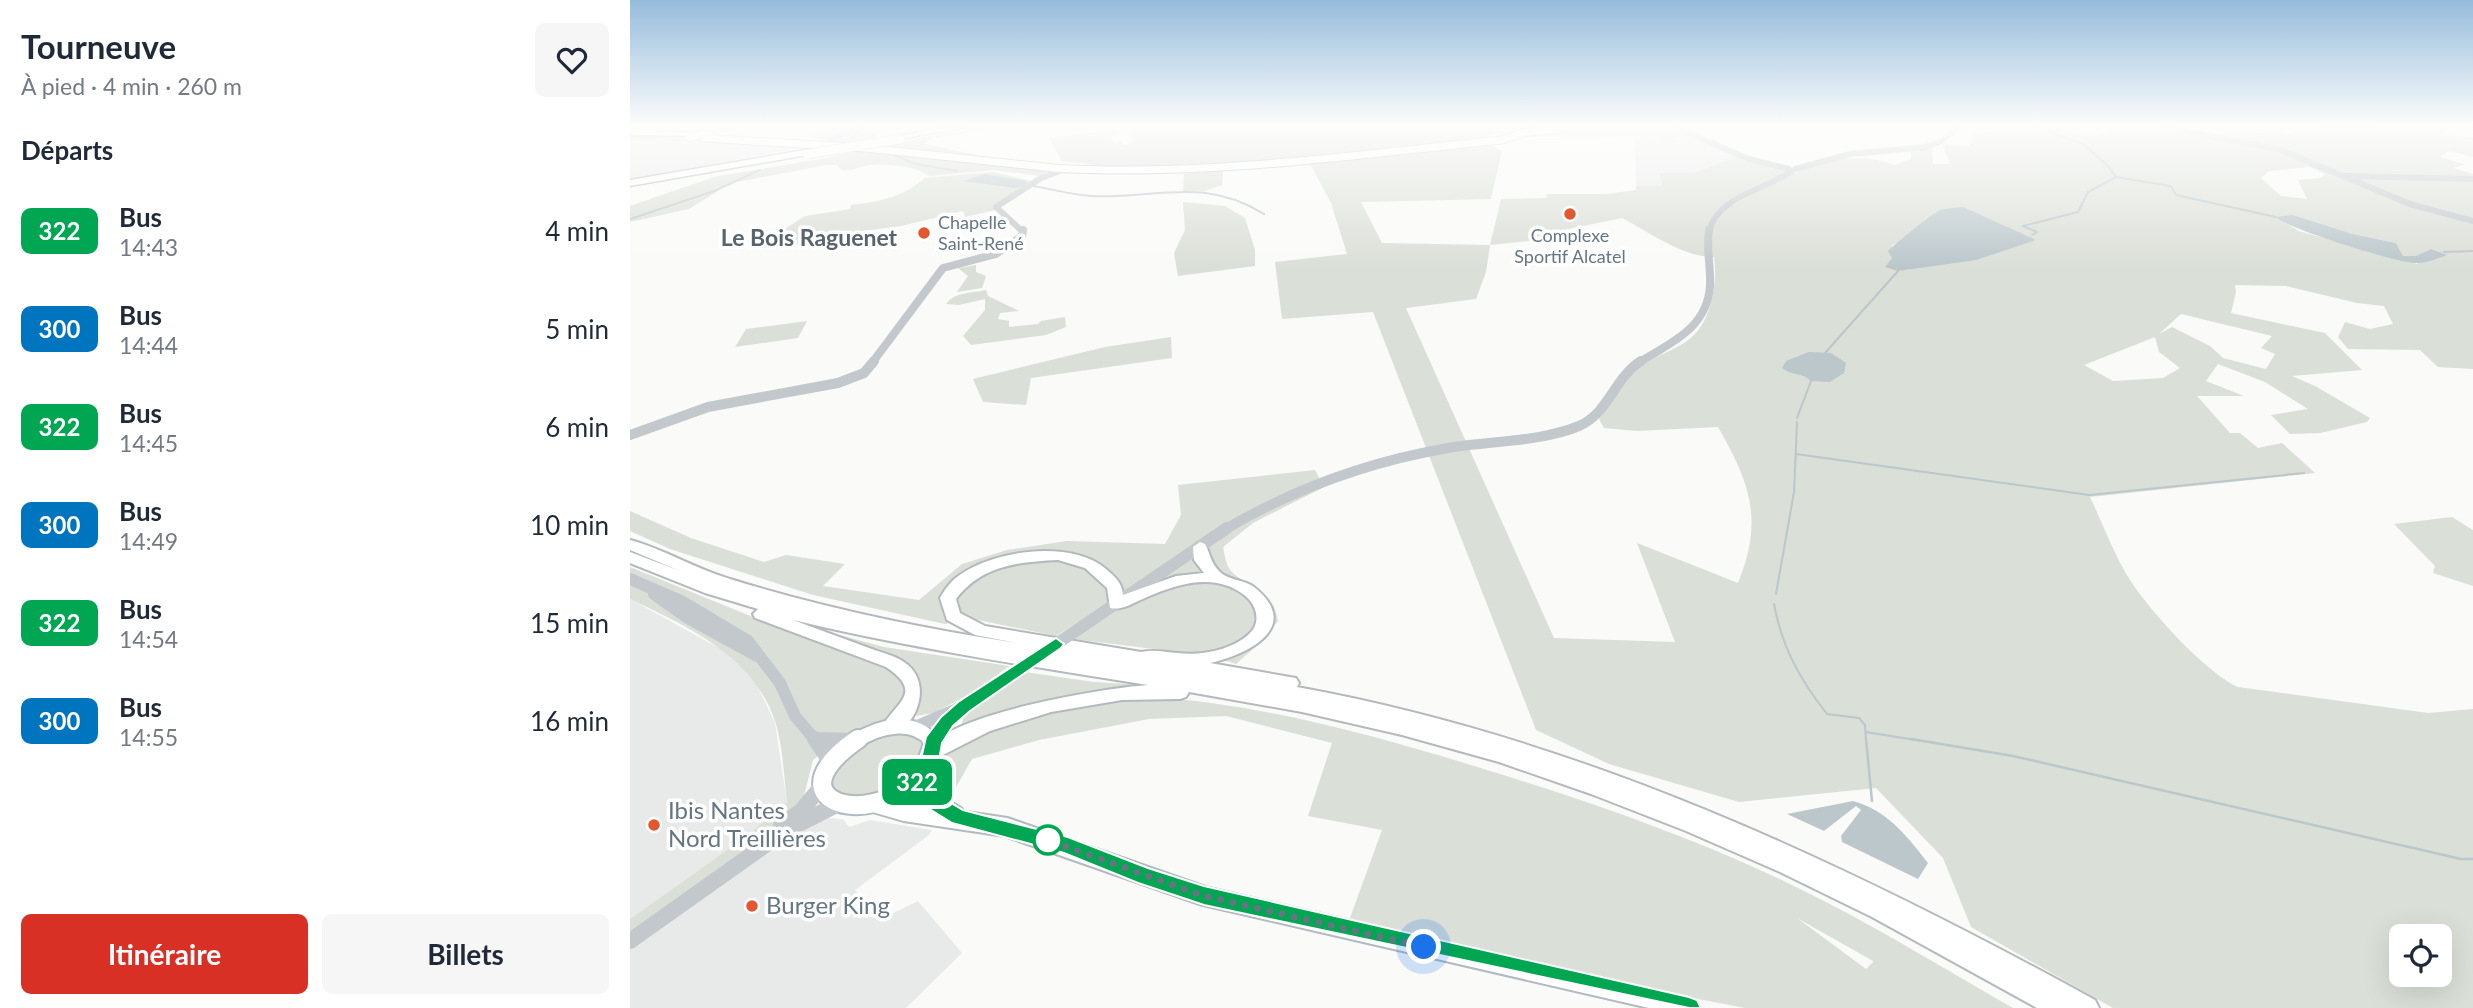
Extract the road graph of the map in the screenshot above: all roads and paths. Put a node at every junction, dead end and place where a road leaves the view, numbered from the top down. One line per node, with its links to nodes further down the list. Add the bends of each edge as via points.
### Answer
1 (680, 174): 8 (highway)
2 (682, 174): 8 (highway)
3 (1049, 174): 10 (street, via 996,207 1021,228 1022,236 996,254 943,268 864,373 838,383 708,407)
4 (1784, 174): 12 (street, via 1716,215 1708,232 1710,289 1693,328 1626,373 1595,417 1578,426 1415,454 1351,470 1275,500)
5 (2334, 174): 6 (street)
6 (2339, 176): 7 (street); 9 (street, via 2410,204)
7 (2473, 179)
8 (630, 184)
9 (2473, 221)
10 (630, 435)
11 (630, 545): 18 (highway, via 722,582)
12 (1200, 547): 14 (highway, via 1204,564); 17 (street)
13 (630, 557): 16 (highway)
14 (1217, 578): 17 (highway, via 1181,580); 20 (highway, via 1239,585 1266,609 1266,620 1255,639 1211,657)
15 (632, 580): 26 (street, via 681,601 748,641)
16 (724, 595): 21 (highway, via 904,640); 24 (highway, via 727,601 904,670 911,680 912,696 904,715)
17 (1115, 604): 19 (highway, via 1115,586 1102,572 1082,561 1055,555 1019,557 985,566 959,582 947,598 947,612 965,626); 22 (street, bridge)
18 (864, 621): 19 (highway, via 879,619); 23 (highway)
19 (1081, 647): 20 (highway)
20 (1144, 657): 23 (highway, via 1310,687 1360,700)
21 (1272, 699): 28 (highway, via 1256,702 1173,691 1102,696 979,728); 37 (highway, via 1467,746 1642,805 1841,892)
22 (964, 706): 25 (street); 28 (street, via 947,721)
23 (1370, 709): 38 (highway, via 1565,764 1724,825 1902,907)
24 (891, 727): 25 (main road); 27 (main road)
25 (915, 727): 28 (main road, via 929,735)
26 (816, 740): 27 (street); 29 (street)
27 (855, 741): 29 (main road)
28 (933, 747): 30 (main road)
29 (831, 762): 31 (main road)
30 (917, 777): 32 (main road); 34 (main road, via 921,795)
31 (821, 786): 33 (main road); 35 (street, via 801,811)
32 (874, 803): 33 (main road); 34 (main road)
33 (838, 804): 35 (street, via 785,831)
34 (958, 817): 36 (main road, via 1068,846 1204,896)
35 (630, 939)
36 (1689, 1008)
37 (2059, 1008)
38 (2087, 1008)

